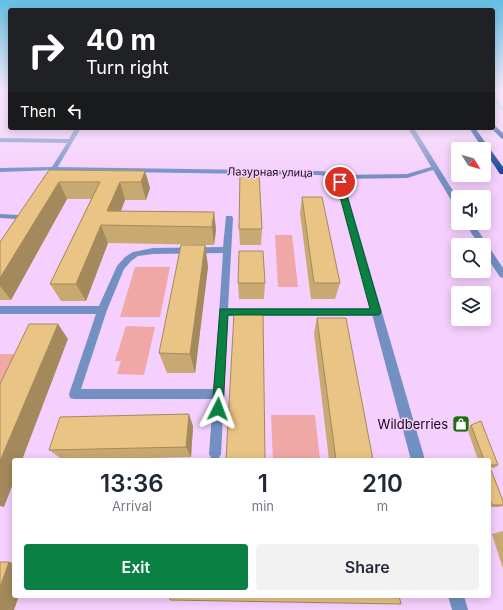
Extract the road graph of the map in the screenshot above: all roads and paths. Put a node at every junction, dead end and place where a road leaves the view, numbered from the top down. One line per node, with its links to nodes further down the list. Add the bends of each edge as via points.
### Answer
1 (495, 128): 5 (highway)
2 (77, 130): 7 (lane)
3 (412, 130): 8 (street)
4 (473, 130): 11 (highway)
5 (503, 137)
6 (0, 140): 7 (lane)
7 (69, 141): 9 (lane)
8 (434, 168): 12 (lane, via 407,176); 14 (street)
9 (54, 169): 10 (lane); 12 (street, Лазурная улица, via 322,173); 13 (street)
10 (0, 170)
11 (503, 172)
12 (335, 177): 24 (street, via 340,182)
13 (40, 188)
14 (451, 194)
15 (0, 216): 16 (lane)
16 (18, 217)
17 (229, 218): 18 (lane)
18 (227, 250): 22 (lane, via 153,251 136,254 120,268); 23 (lane)
19 (491, 256): 20 (street)
20 (503, 275)
21 (0, 310): 22 (lane)
22 (102, 310): 25 (lane, via 74,394)
23 (223, 312): 24 (lane); 25 (lane)
24 (376, 312): 27 (street)
25 (218, 394): 26 (lane)
26 (215, 454)
27 (417, 458)
28 (457, 598): 29 (street)
29 (460, 610)

